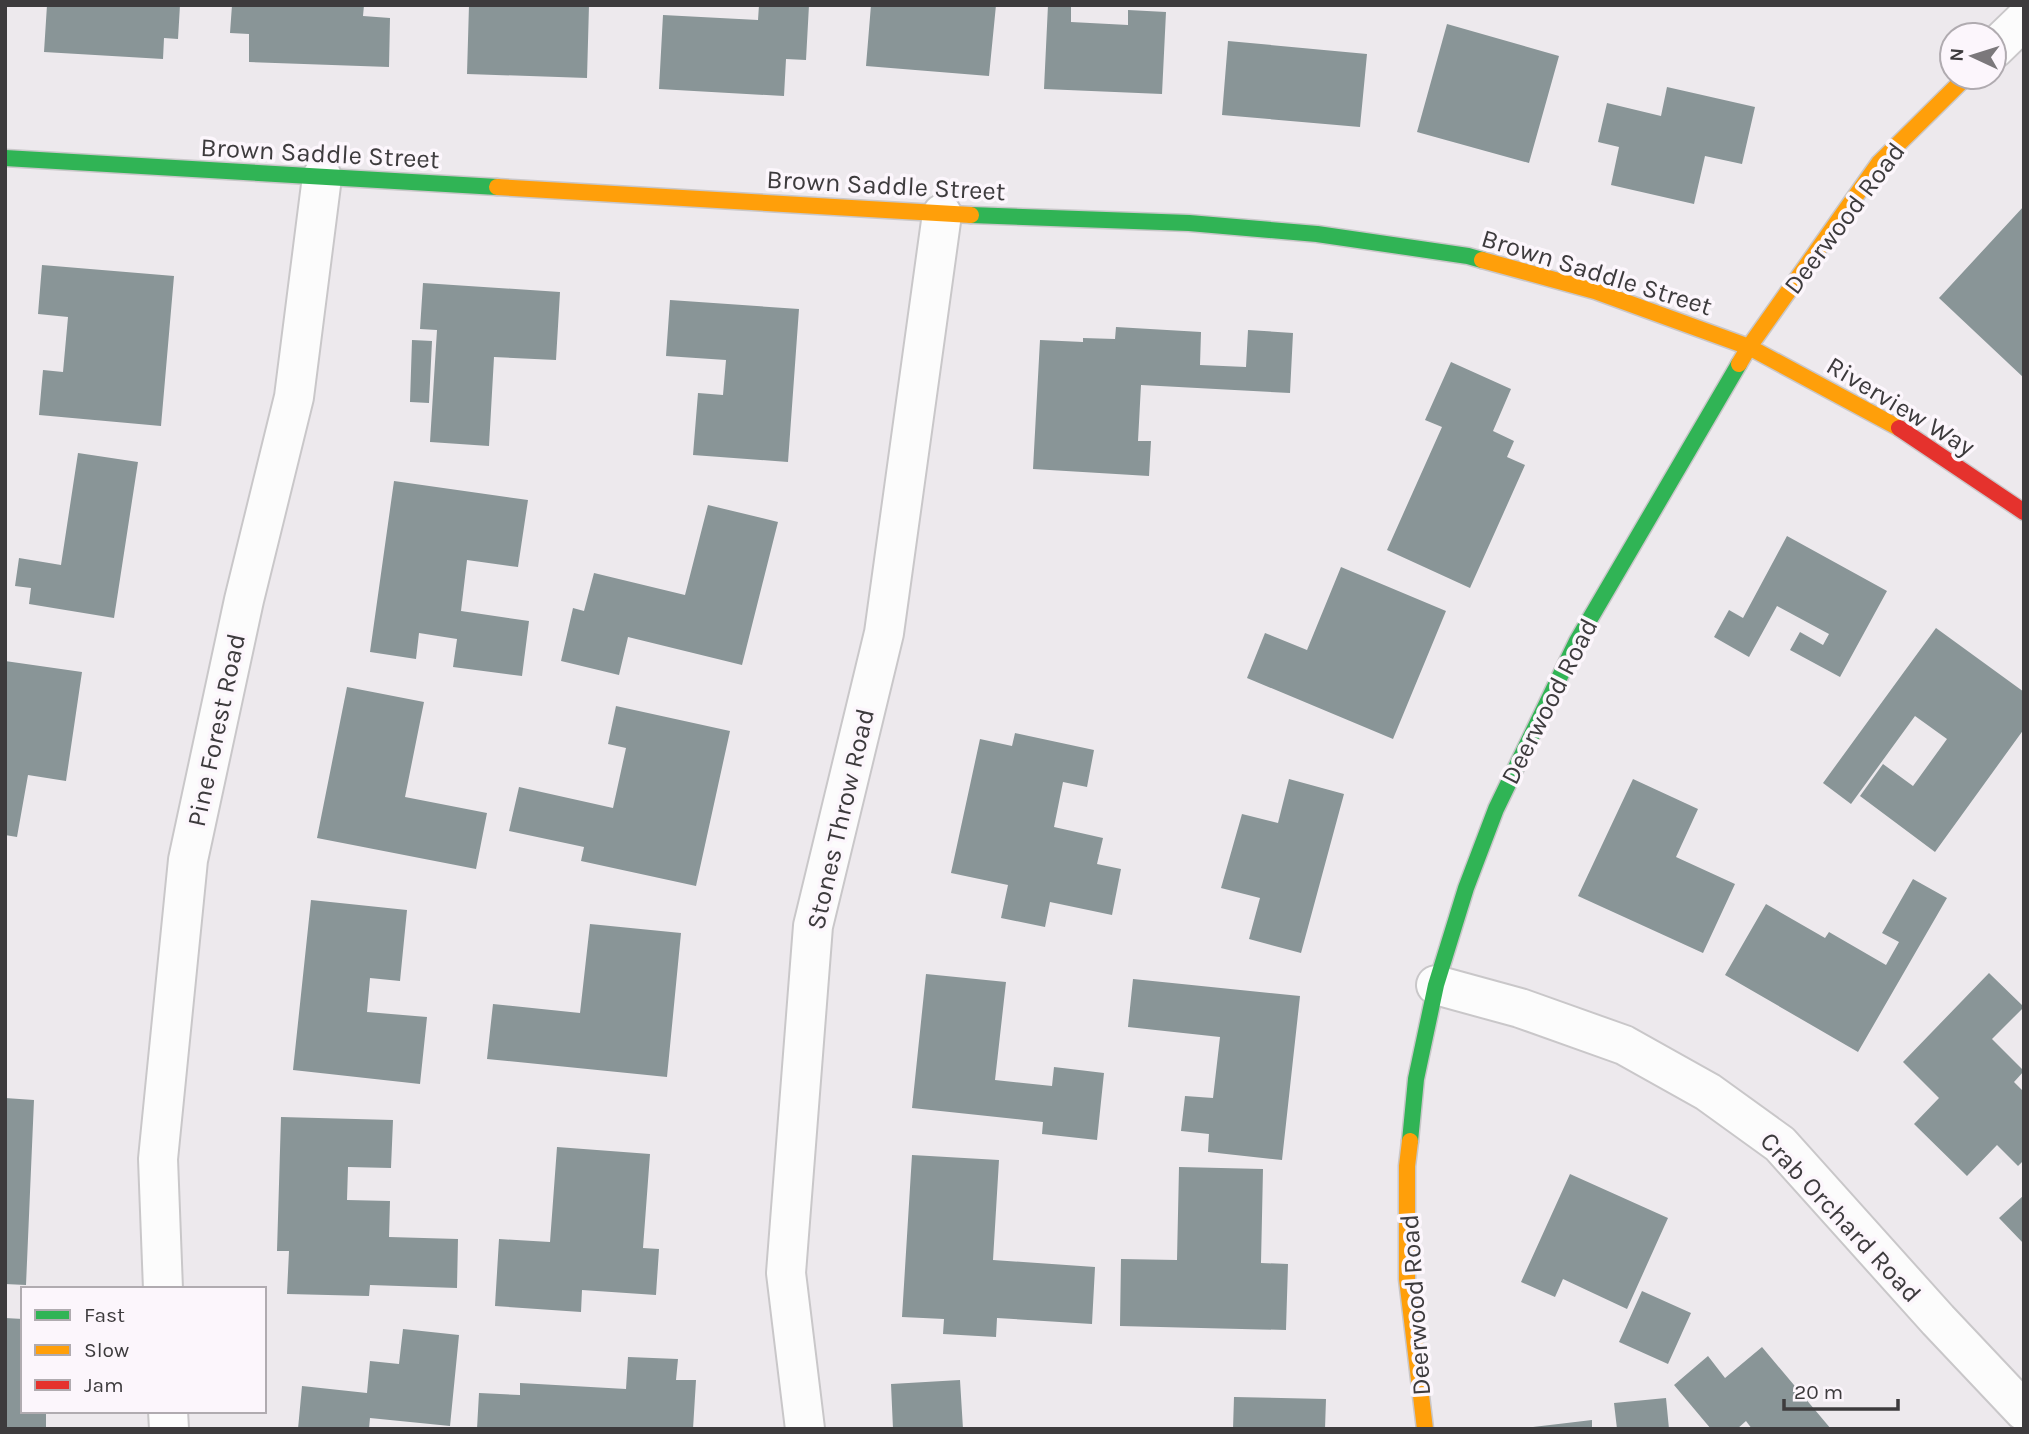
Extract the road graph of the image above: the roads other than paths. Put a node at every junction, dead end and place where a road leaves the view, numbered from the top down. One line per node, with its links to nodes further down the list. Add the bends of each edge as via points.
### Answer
1 (2024, 19): 2 (street)
2 (2008, 35)
3 (1952, 91): 7 (street, Deerwood Road, via 1879,163)
4 (5, 158): 5 (street, Brown Saddle Street)
5 (322, 177): 6 (street, Brown Saddle Street); 10 (street, Pine Forest Road, via 294,397 188,860 158,1159)
6 (942, 214): 7 (street, Brown Saddle Street, via 1189,223 1317,234 1468,256 1595,291); 12 (street, Stones Throw Road, via 884,633 813,926 786,1273)
7 (1749, 347): 8 (street, Riverview Way, via 1896,426); 9 (street, Deerwood Road, via 1577,641 1496,809)
8 (2024, 512)
9 (1436, 985): 11 (street, Crab Orchard Road, via 1520,1008 1623,1045 1708,1092 1780,1144); 13 (street, Deerwood Road, via 1416,1079 1407,1166 1408,1279)
10 (163, 1287)
11 (2024, 1411)
12 (805, 1429)
13 (1425, 1429)

